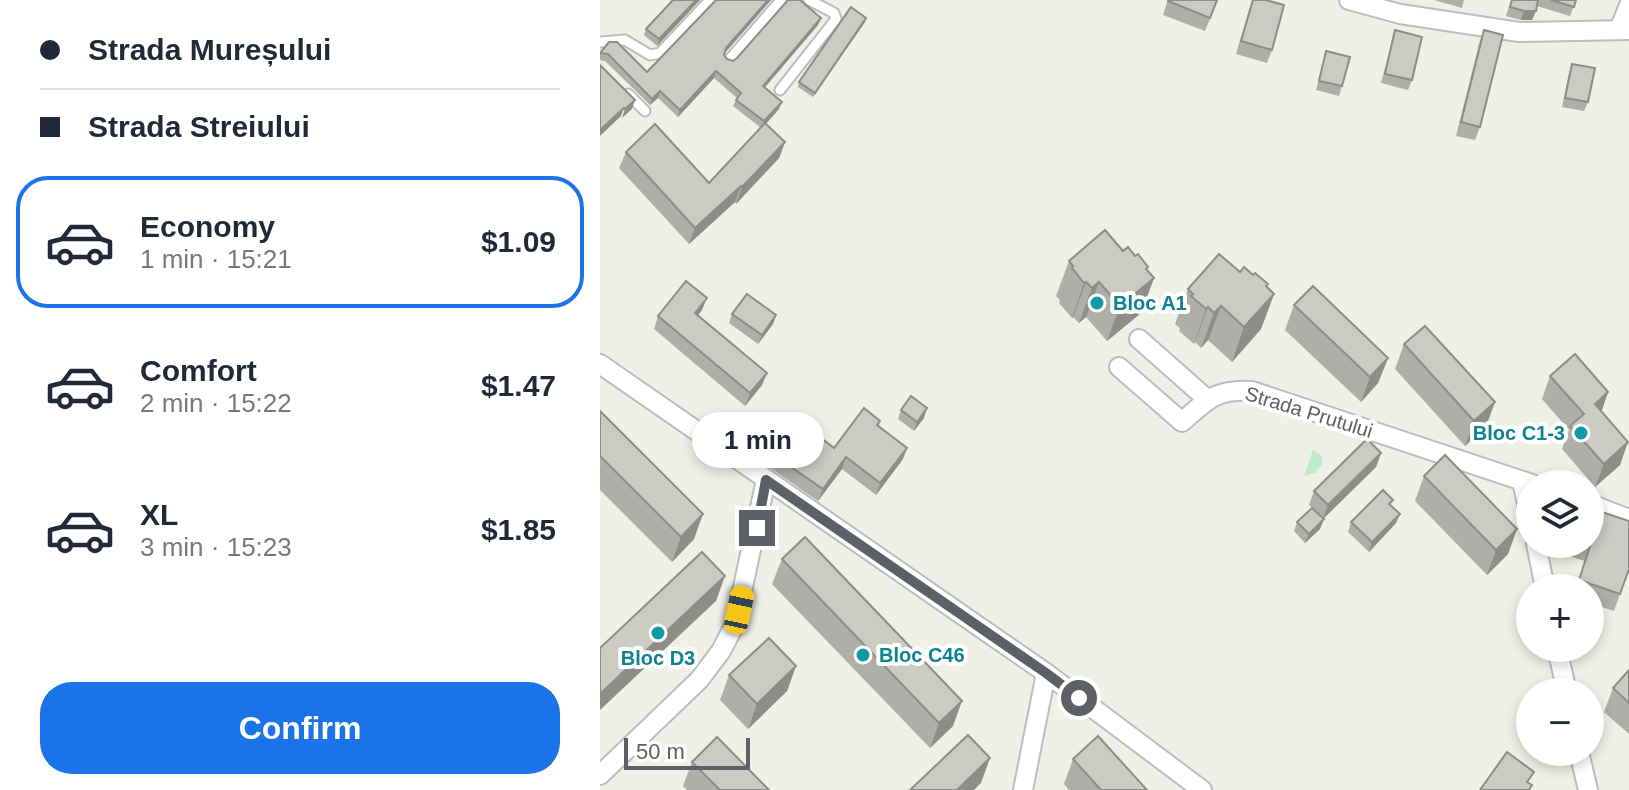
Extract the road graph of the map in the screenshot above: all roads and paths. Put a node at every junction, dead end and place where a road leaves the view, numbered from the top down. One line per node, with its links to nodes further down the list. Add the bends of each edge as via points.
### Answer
1 (710, 0): 7 (lane, via 660,53 650,55 625,40)
2 (781, 0): 8 (lane)
3 (809, 0): 10 (lane, via 836,19)
4 (1349, 0): 6 (street, via 1400,14 1519,32)
5 (1629, 5): 6 (street)
6 (1624, 30)
7 (600, 42)
8 (729, 60)
9 (622, 88): 11 (lane)
10 (780, 90)
11 (645, 111)
12 (1139, 339): 15 (street)
13 (600, 364): 17 (street)
14 (1119, 367): 15 (street, Strada Prutului, via 1182,422)
15 (1208, 400): 16 (street, Strada Prutului, via 1221,392 1252,391)
16 (1516, 478)
17 (766, 480): 20 (street); 22 (street, via 730,636 699,680)
18 (1604, 509): 19 (street)
19 (1629, 519)
20 (1046, 673): 23 (street); 24 (street)
21 (1582, 766): 25 (street)
22 (600, 775)
23 (1023, 790)
24 (1202, 790)
25 (1588, 790)

